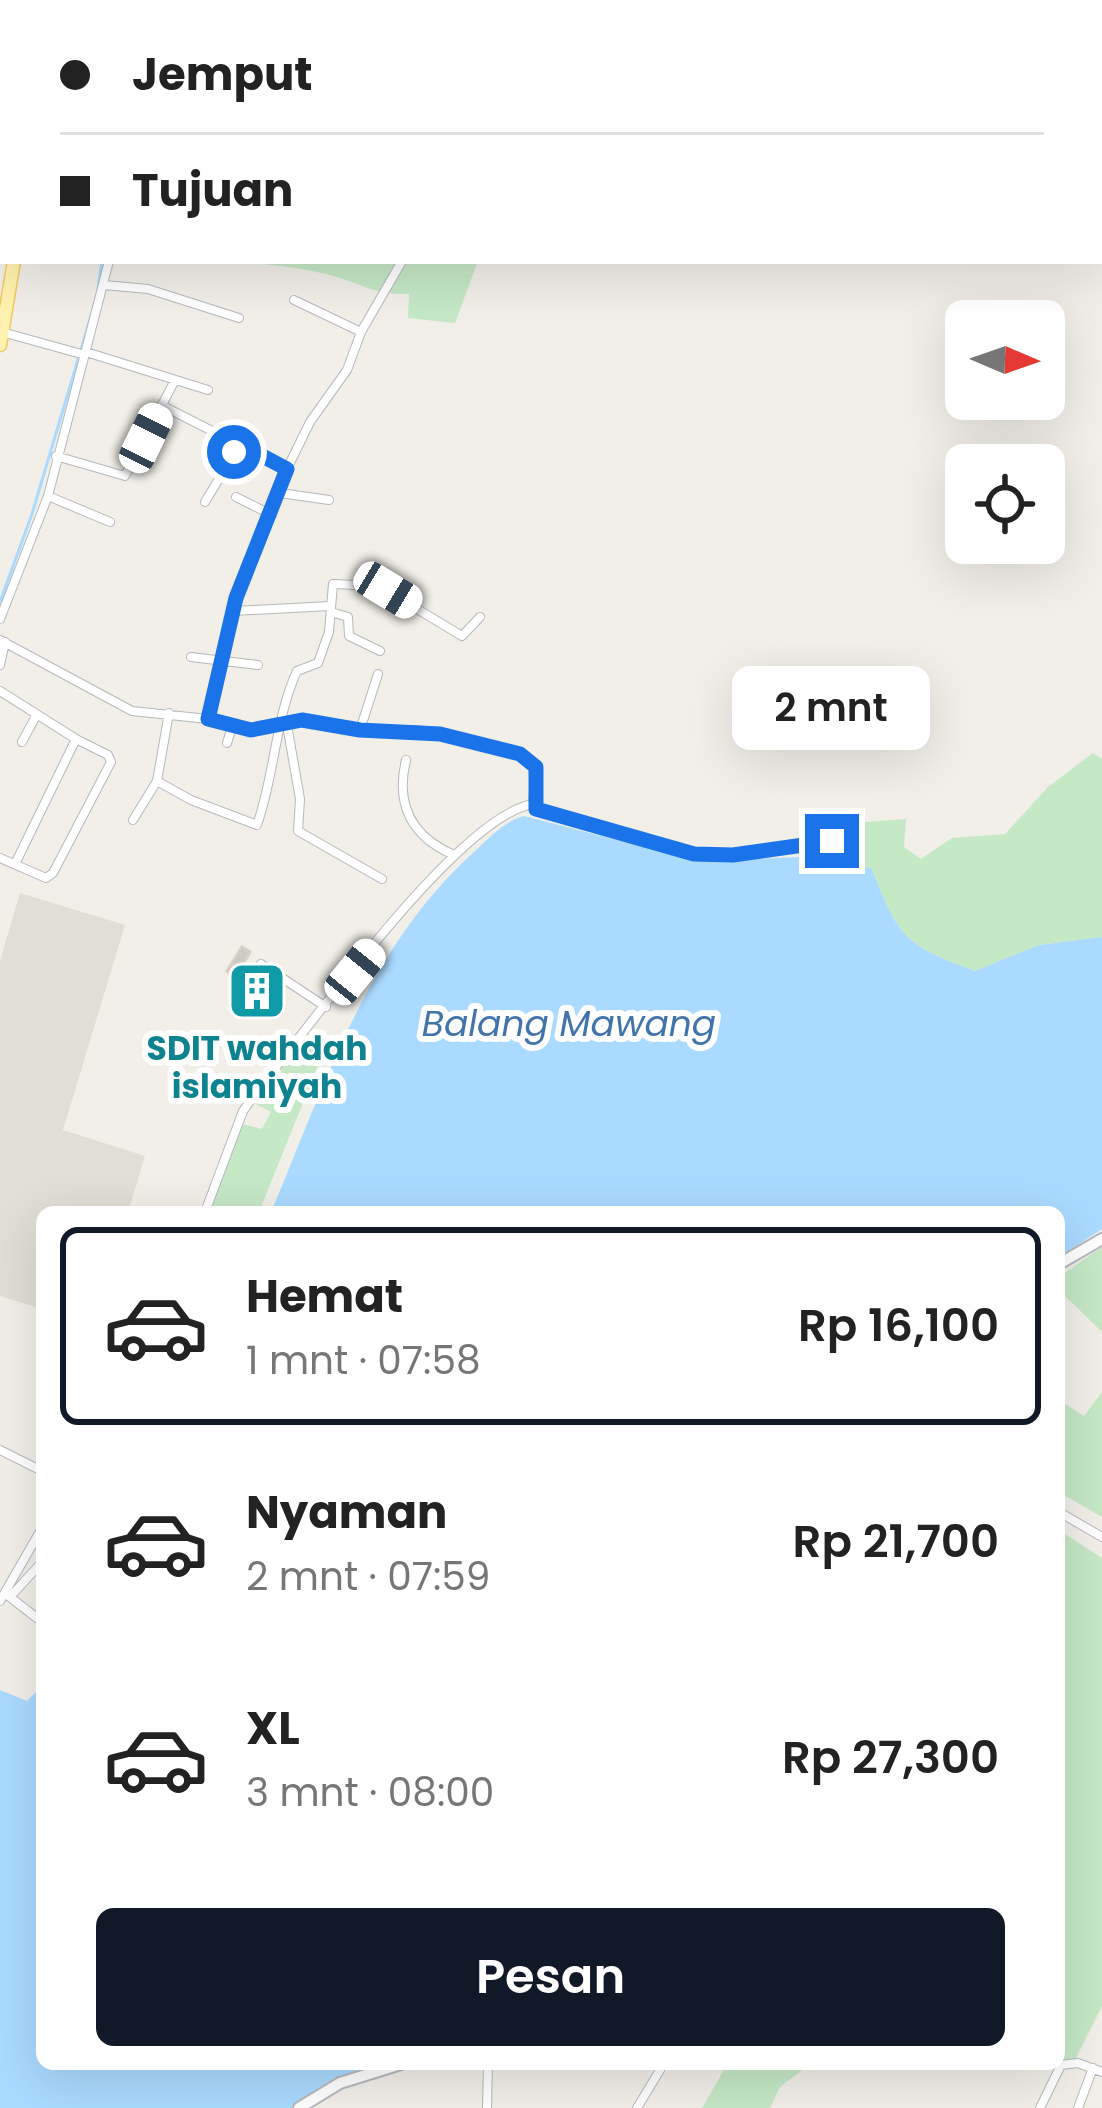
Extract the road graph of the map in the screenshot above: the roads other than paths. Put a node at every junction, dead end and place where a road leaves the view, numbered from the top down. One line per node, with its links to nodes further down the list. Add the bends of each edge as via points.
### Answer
1 (14, 264): 8 (main road)
2 (108, 264): 4 (street)
3 (400, 264): 7 (street)
4 (104, 285): 6 (street, via 148,289); 9 (street)
5 (294, 300): 7 (street)
6 (239, 318)
7 (361, 332): 15 (street)
8 (1, 339): 9 (street)
9 (86, 353): 10 (street); 14 (street)
10 (175, 380): 11 (street); 12 (street)
11 (208, 390)
12 (161, 406): 13 (street); 14 (street, via 125,476)
13 (240, 444): 15 (street); 20 (street)
14 (56, 456): 17 (street)
15 (287, 469): 16 (street)
16 (280, 493): 19 (street); 21 (street)
17 (48, 496): 22 (street); 26 (street)
18 (236, 497): 21 (street)
19 (329, 500)
20 (205, 502)
21 (272, 515): 24 (street)
22 (110, 522)
23 (330, 609): 24 (street); 25 (street, via 336,582 388,590 462,636); 28 (street, via 348,617 349,636); 38 (street, via 321,659 297,671)
24 (233, 611): 30 (street)
25 (480, 617)
26 (0, 619)
27 (2, 641): 31 (street); 35 (street, via 132,711)
28 (380, 651)
29 (191, 657): 30 (street)
30 (220, 664): 32 (street); 37 (street)
31 (0, 665)
32 (258, 665)
33 (378, 674): 40 (street)
34 (0, 691): 36 (street)
35 (169, 713): 37 (street); 45 (street)
36 (36, 716): 41 (street); 42 (street)
37 (208, 719): 39 (street)
38 (284, 725): 39 (street); 40 (street, via 311,720); 45 (street, via 257,825); 52 (street, via 300,795 298,831)
39 (232, 727): 43 (street)
40 (360, 730): 46 (street, via 440,734 520,754 536,767)
41 (76, 739): 51 (street); 51 (street, via 110,757 107,770 51,876)
42 (22, 742)
43 (227, 743)
44 (406, 760): 49 (street, via 409,820)
45 (158, 781): 47 (street)
46 (533, 804): 48 (street, via 694,854); 49 (street)
47 (133, 820)
48 (832, 841)
49 (454, 855): 54 (street)
50 (0, 858): 51 (street)
51 (16, 862)
52 (382, 879)
53 (261, 964): 54 (street)
54 (326, 1007): 55 (street, via 243,1111)
55 (207, 1206)
56 (1102, 1239): 57 (street)
57 (1065, 1261)
58 (0, 1450): 59 (street)
59 (36, 1468)
60 (1065, 1515): 61 (street)
61 (1102, 1537)
62 (36, 1539): 64 (street)
63 (36, 1568): 64 (street)
64 (5, 1597): 65 (street)
65 (36, 1617)
66 (1065, 2066): 71 (street)
67 (382, 2070): 72 (street)
68 (488, 2070): 73 (street)
69 (661, 2070): 74 (street)
70 (1059, 2070): 75 (street)
71 (1097, 2070): 76 (street)
72 (299, 2108)
73 (487, 2108)
74 (637, 2108)
75 (1040, 2108)
76 (1078, 2108)

